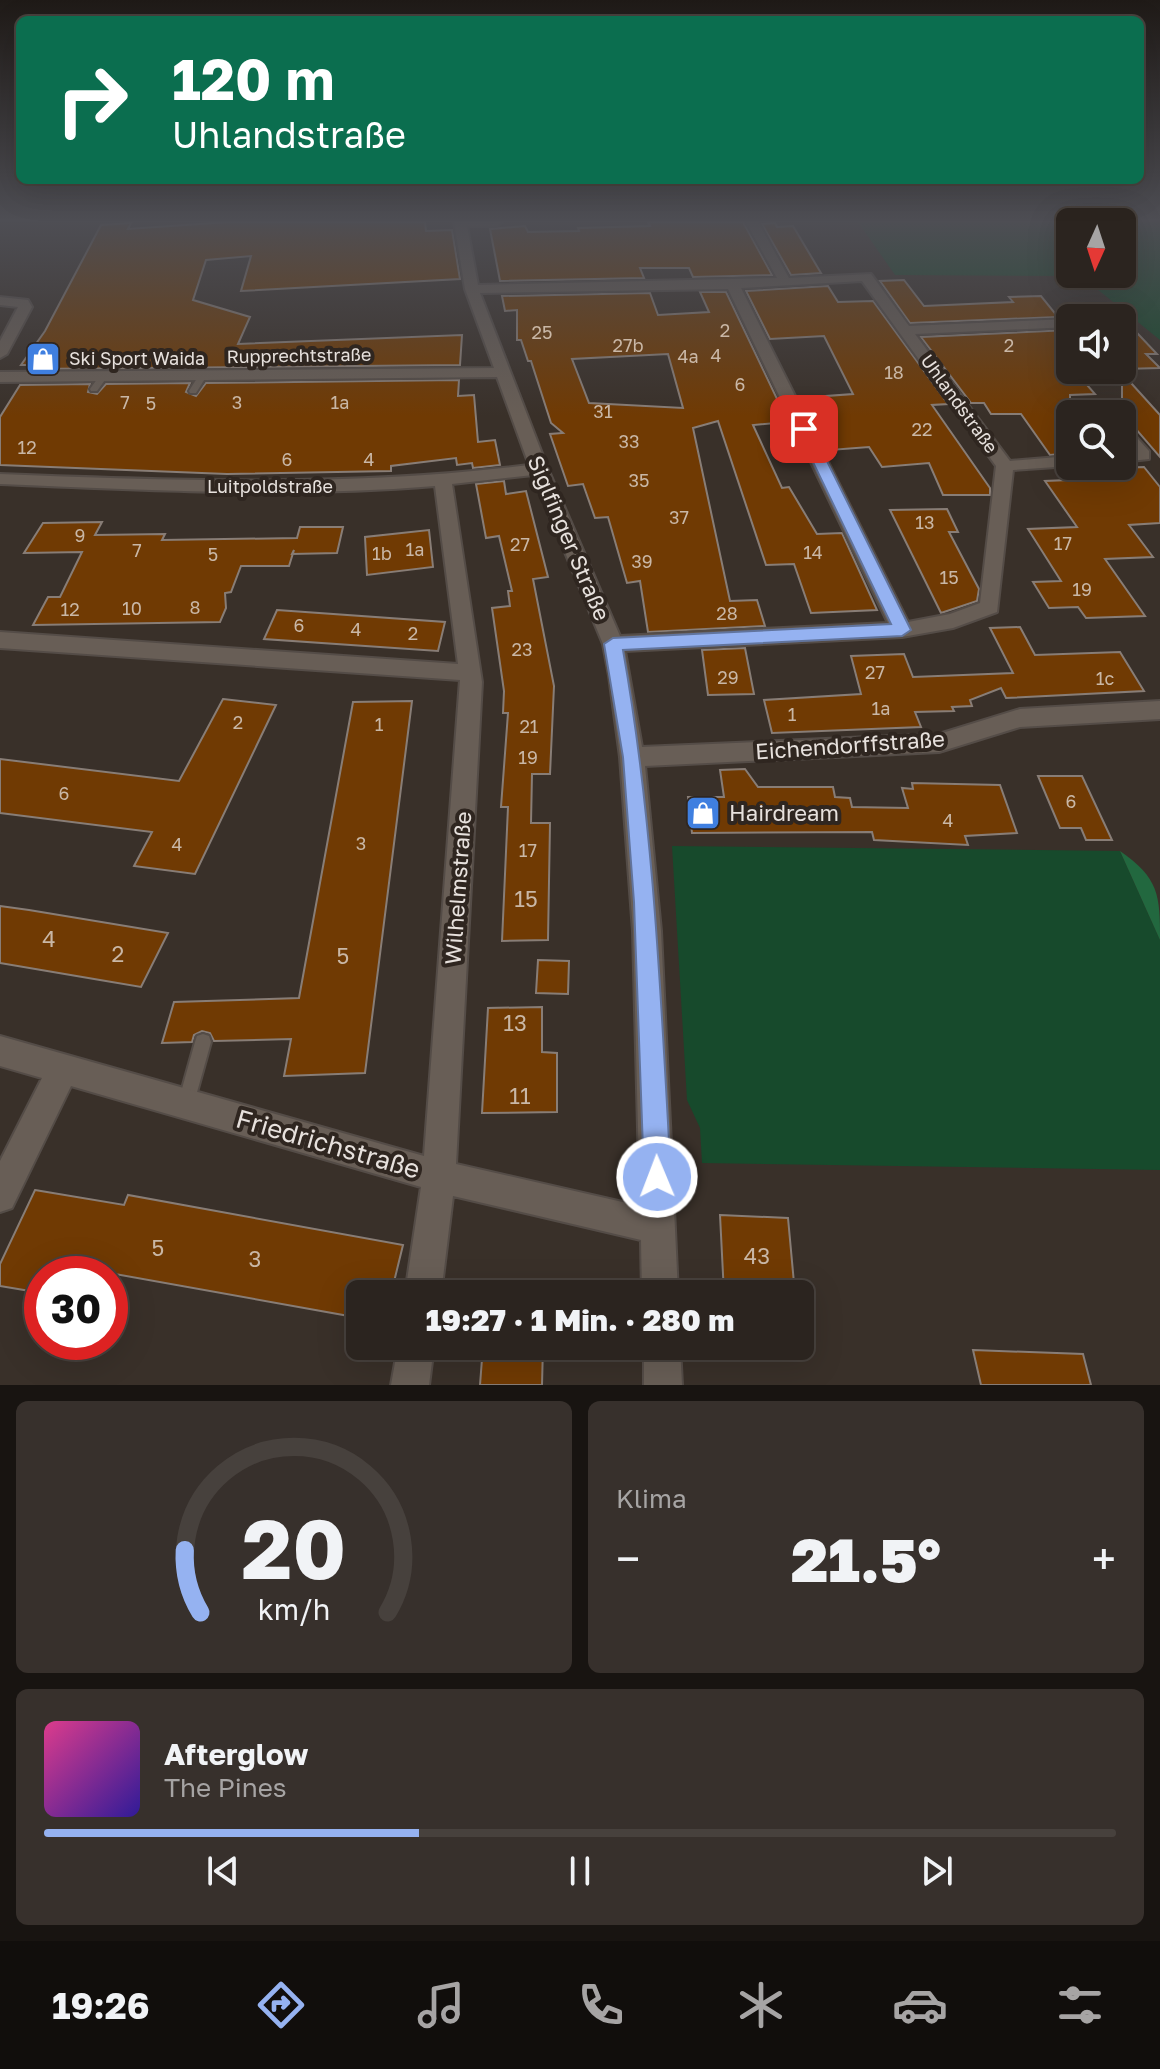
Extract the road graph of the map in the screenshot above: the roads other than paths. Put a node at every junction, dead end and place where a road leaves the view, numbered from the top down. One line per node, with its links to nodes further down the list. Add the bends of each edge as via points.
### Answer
1 (626, 287): 4 (street, Uhlandstraße)
2 (734, 287): 18 (street)
3 (873, 287): 7 (street, Uhlandstraße)
4 (472, 289): 9 (street, Siglfinger Straße)
5 (0, 301): 8 (street, via 25,307)
6 (1056, 324): 7 (street)
7 (905, 330): 14 (street, Uhlandstraße)
8 (4, 343)
9 (501, 372): 11 (street, Rupprechtstraße); 15 (street, Siglfinger Straße)
10 (0, 377): 11 (street, Rupprechtstraße, via 98,383)
11 (202, 377): 12 (lane)
12 (193, 391)
13 (1056, 462): 14 (street)
14 (1005, 466): 18 (street, Uhlandstraße, via 990,607 953,621)
15 (539, 469): 17 (street, Luitpoldstraße); 20 (street, Siglfinger Straße)
16 (0, 479): 17 (street, Luitpoldstraße, via 308,489)
17 (443, 482): 21 (street, Wilhelmstraße)
18 (902, 630): 20 (street, Uhlandstraße)
19 (0, 640): 21 (street)
20 (613, 644): 23 (street, Siglfinger Straße)
21 (469, 673): 28 (street, Wilhelmstraße)
22 (1160, 710): 23 (street, Eichendorffstraße, via 1020,718 939,743)
23 (632, 757): 30 (street, Siglfinger Straße, via 647,931)
24 (203, 1042): 27 (lane)
25 (0, 1051): 26 (street, Friedrichstraße)
26 (64, 1067): 27 (street, Friedrichstraße); 29 (street)
27 (190, 1090): 28 (street, Friedrichstraße)
28 (439, 1176): 30 (street, Friedrichstraße); 31 (street, Wilhelmstraße)
29 (0, 1196)
30 (658, 1227): 32 (street, Siglfinger Straße)
31 (425, 1280)
32 (660, 1280)
33 (414, 1360): 35 (street)
34 (662, 1360): 36 (street)
35 (410, 1385)
36 (663, 1385)

